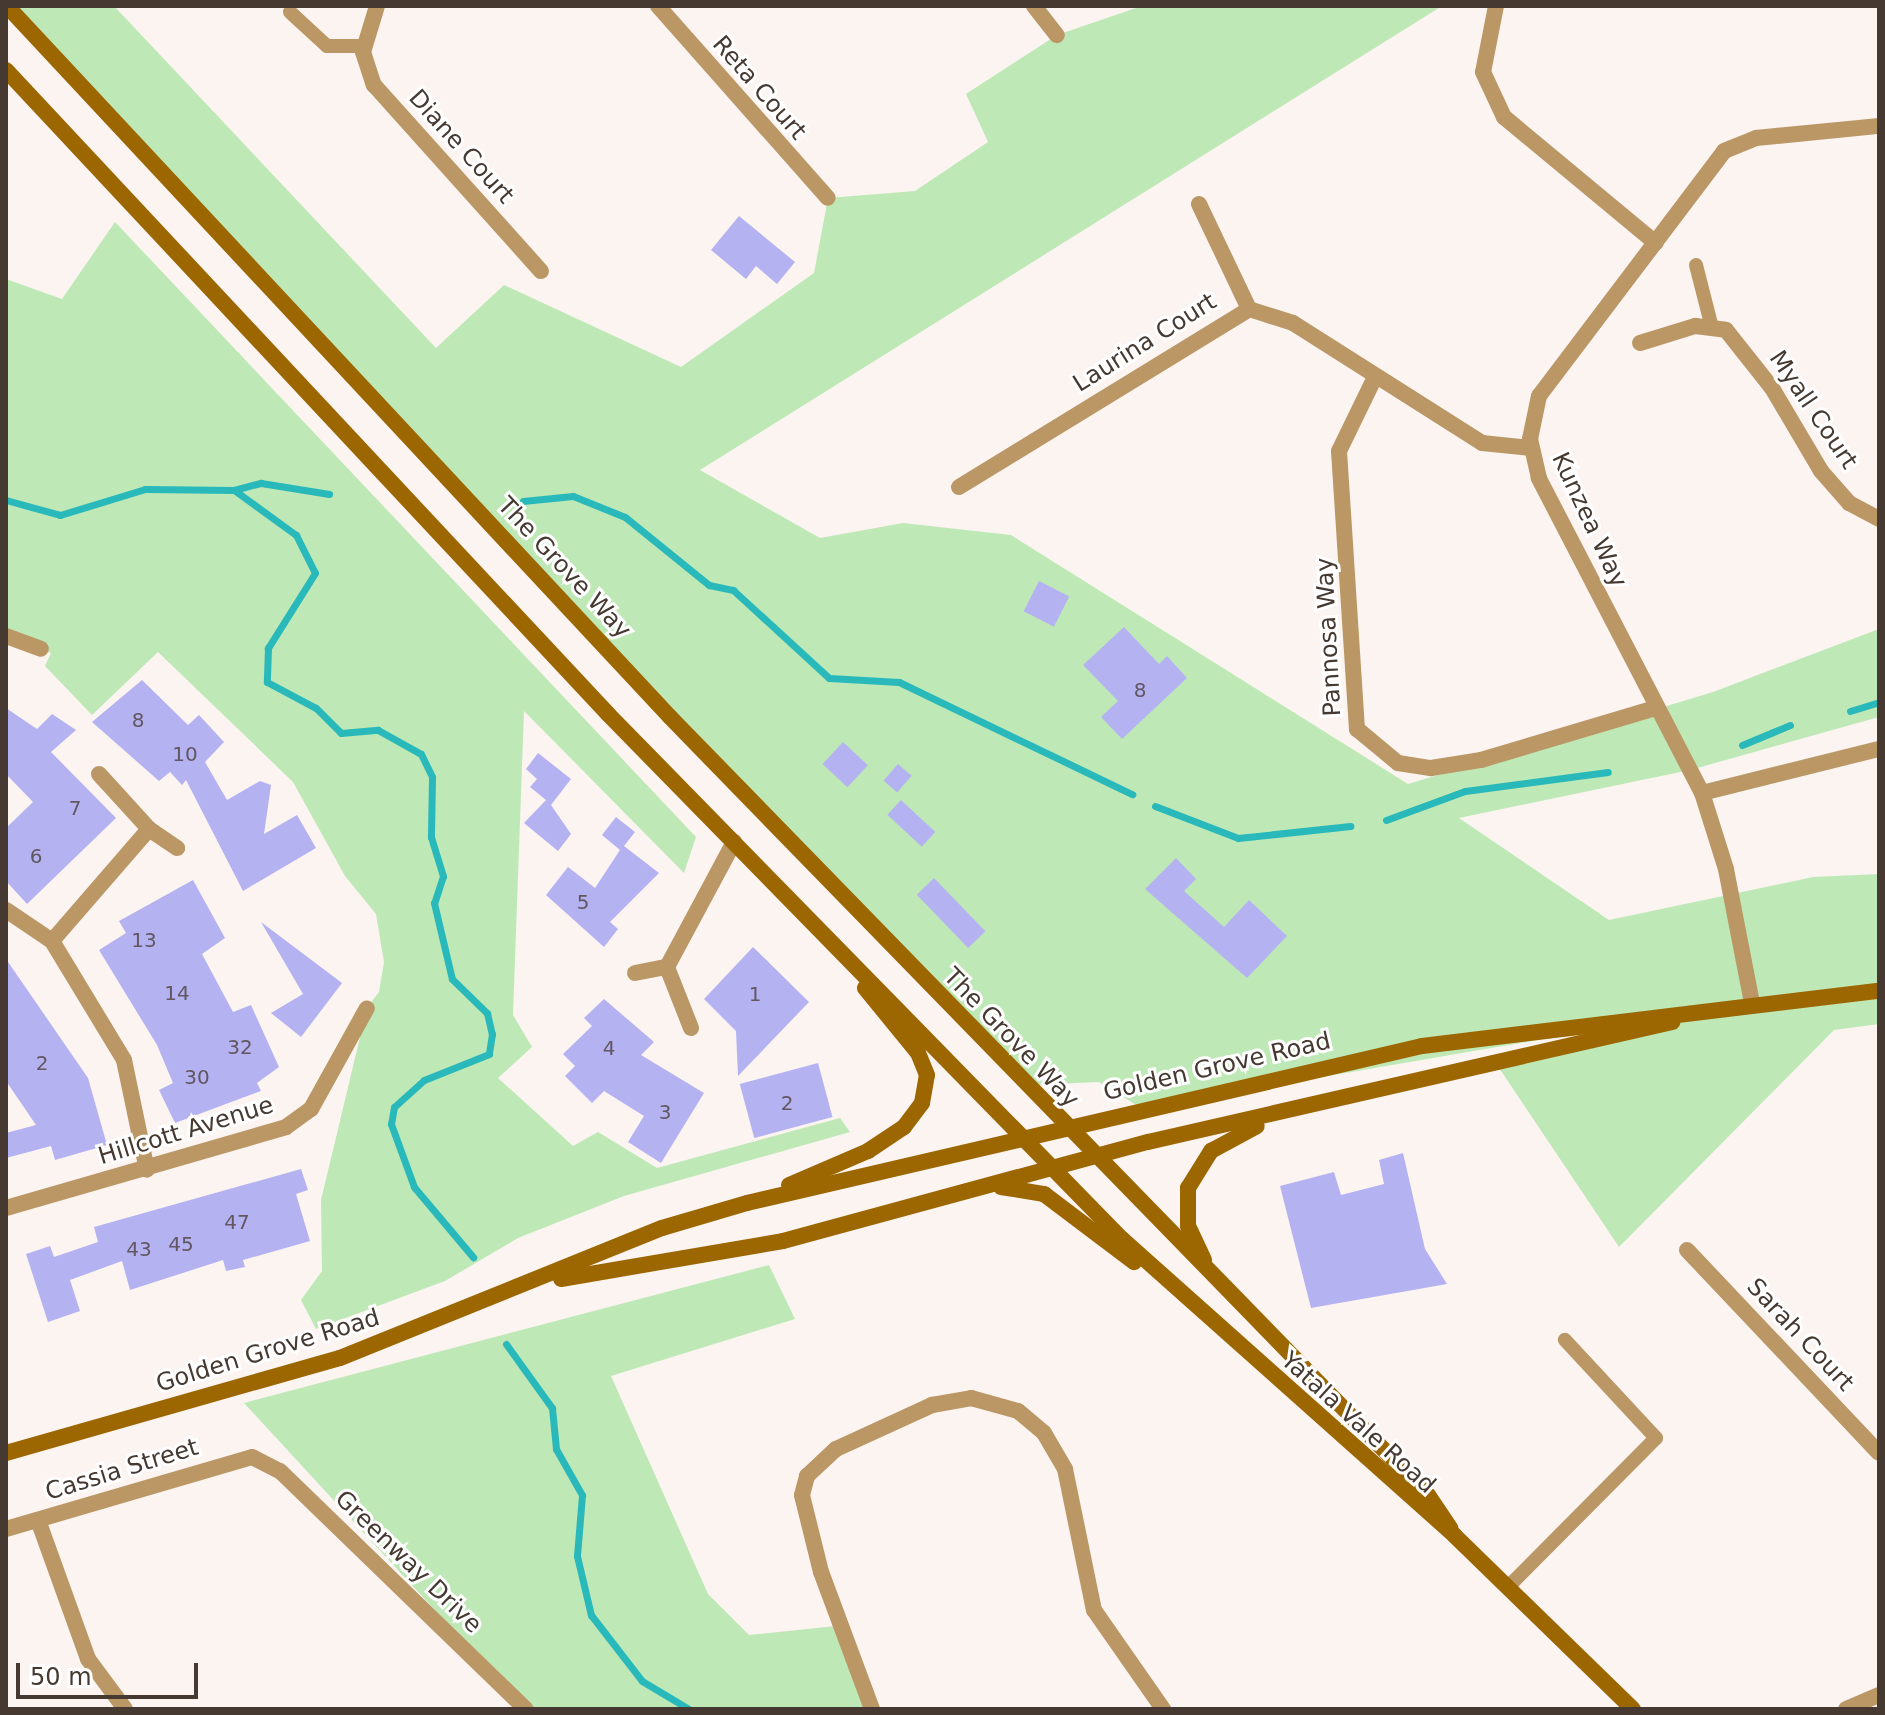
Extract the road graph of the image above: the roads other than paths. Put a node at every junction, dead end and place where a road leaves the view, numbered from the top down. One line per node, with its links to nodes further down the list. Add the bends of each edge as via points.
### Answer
1 (7, 6): 43 (main road, The Grove Way)
2 (377, 6): 8 (street)
3 (658, 6): 11 (street, Reta Court)
4 (1034, 6): 7 (street)
5 (1496, 6): 13 (street, via 1483,72 1504,117)
6 (290, 12): 8 (lane, via 327,46)
7 (1057, 35)
8 (364, 46): 15 (street, Diane Court, via 374,85)
9 (6, 70): 30 (main road)
10 (1879, 126): 13 (street, Kunzea Way, via 1756,138 1724,151)
11 (828, 198)
12 (1199, 204): 16 (street)
13 (1656, 243): 20 (street, Kunzea Way, via 1539,396)
14 (1696, 265): 17 (lane)
15 (541, 271)
16 (1249, 309): 19 (street, Laurina Court, via 1293,323); 21 (street, Laurina Court)
17 (1711, 324): 18 (street); 22 (street, Myall Court, via 1739,342 1821,471 1849,503)
18 (1640, 343)
19 (1375, 377): 20 (street, Laurina Court, via 1482,443); 25 (street, Pannosa Way, via 1339,451 1357,729 1398,763 1431,768 1481,760)
20 (1531, 448): 25 (street, Kunzea Way)
21 (959, 487)
22 (1879, 519)
23 (6, 636): 24 (street)
24 (41, 649)
25 (1655, 708): 28 (street, Kunzea Way)
26 (1879, 749): 28 (street)
27 (99, 774): 29 (street)
28 (1702, 793): 38 (street, Kunzea Way, via 1726,869)
29 (149, 829): 31 (street); 34 (street)
30 (734, 842): 32 (main road); 35 (street)
31 (177, 848)
32 (793, 902): 44 (main road); 49 (main road, via 910,1043 927,1085 913,1118 895,1134)
33 (6, 910): 34 (street)
34 (52, 941): 47 (street, via 124,1060)
35 (667, 967): 36 (street); 41 (street)
36 (635, 973)
37 (1879, 991): 38 (main road, Golden Grove Road)
38 (1752, 1003): 39 (main road, Golden Grove Road)
39 (1734, 1006): 42 (main road, Golden Grove Road); 43 (main road, Golden Grove Road, via 1422,1046)
40 (367, 1008): 47 (street, Hillcott Avenue, via 299,1119)
41 (691, 1028)
42 (1280, 1115): 45 (main road, Golden Grove Road); 53 (main road, via 1211,1151 1188,1188 1192,1239)
43 (1065, 1129): 44 (main road, Golden Grove Road); 45 (main road, The Grove Way)
44 (1027, 1139): 46 (main road); 49 (main road, Golden Grove Road)
45 (1094, 1157): 46 (main road, Golden Grove Road); 53 (main road, Yatala Vale Road)
46 (1055, 1168): 48 (main road, Golden Grove Road); 54 (main road, Yatala Vale Road)
47 (147, 1170): 50 (street, Hillcott Avenue)
48 (990, 1186): 52 (main road, Golden Grove Road, via 681,1263); 54 (main road, via 1044,1194)
49 (747, 1203): 52 (main road, Golden Grove Road, via 662,1228)
50 (6, 1208)
51 (1687, 1250): 57 (street, Sarah Court)
52 (540, 1281): 56 (main road, Golden Grove Road, via 340,1358)
53 (1218, 1281): 61 (main road, Yatala Vale Road, via 1428,1495)
54 (1172, 1287): 61 (main road, Yatala Vale Road)
55 (1565, 1340): 62 (lane, via 1656,1438)
56 (6, 1453)
57 (1879, 1453)
58 (252, 1457): 59 (street, Cassia Street); 65 (street, Greenway Drive, via 280,1471)
59 (38, 1520): 60 (street, Cassia Street); 64 (street, via 88,1659)
60 (6, 1529)
61 (1455, 1536): 62 (main road, Yatala Vale Road)
62 (1508, 1587): 68 (main road, Yatala Vale Road)
63 (1879, 1695): 69 (street)
64 (125, 1709)
65 (526, 1709)
66 (872, 1709): 67 (street, via 836,1626 802,1495 814,1467 836,1449 951,1399 1018,1411 1044,1433 1065,1469 1094,1610)
67 (1163, 1709)
68 (1633, 1709)
69 (1846, 1709)

